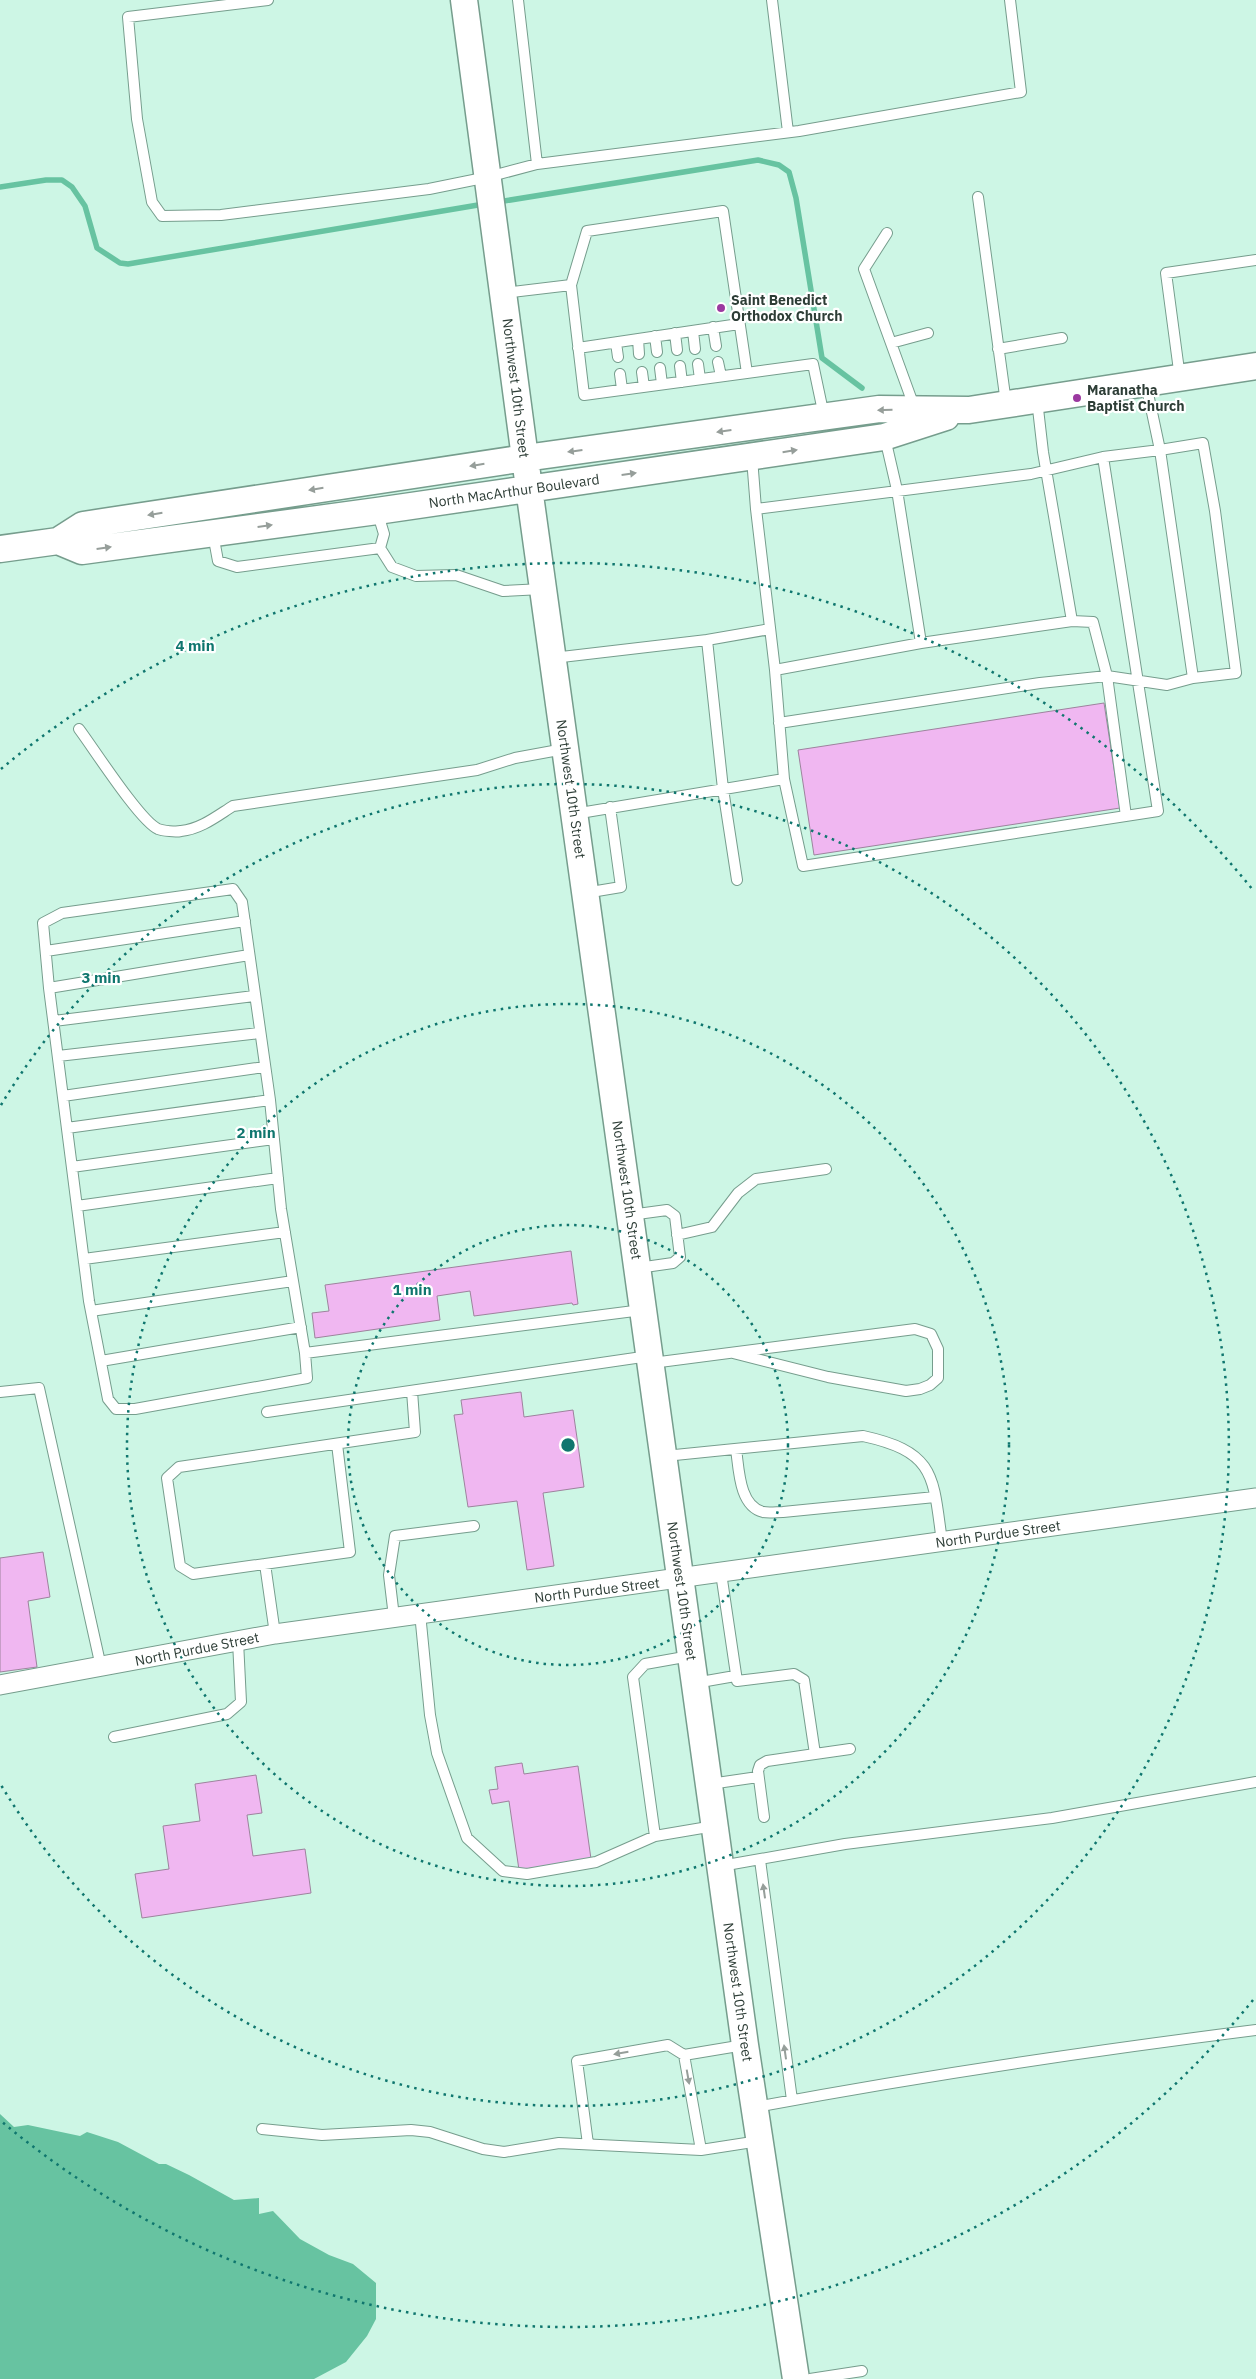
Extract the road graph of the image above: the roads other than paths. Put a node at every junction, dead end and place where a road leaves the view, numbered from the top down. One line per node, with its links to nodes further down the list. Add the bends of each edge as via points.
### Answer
1 (268, 0): 8 (lane, via 128,18 137,119 152,202 162,216 221,215 429,189)
2 (464, 0): 8 (main road, Northwest 10th Street)
3 (518, 0): 7 (lane)
4 (772, 0): 6 (lane)
5 (1010, 0): 6 (lane, via 1021,92)
6 (788, 132): 7 (lane)
7 (537, 164): 8 (lane)
8 (488, 178): 13 (main road, Northwest 10th Street)
9 (978, 197): 27 (lane)
10 (887, 232): 23 (lane, via 864,269)
11 (1256, 260): 41 (lane, via 1166,273)
12 (571, 285): 13 (lane); 14 (lane, via 587,231 723,211); 25 (lane)
13 (504, 293): 56 (main road, Northwest 10th Street)
14 (739, 324): 15 (lane); 38 (lane)
15 (713, 327): 16 (lane); 24 (lane)
16 (693, 331): 17 (lane); 26 (lane)
17 (675, 333): 19 (lane); 28 (lane)
18 (928, 333): 23 (lane)
19 (655, 336): 21 (lane); 29 (lane)
20 (1062, 338): 27 (lane)
21 (638, 339): 22 (lane); 30 (lane)
22 (616, 343): 25 (lane); 31 (lane)
23 (891, 343): 50 (lane)
24 (716, 346)
25 (578, 348): 47 (lane, via 584,395)
26 (695, 349)
27 (998, 349): 49 (lane)
28 (677, 350)
29 (658, 352)
30 (639, 354)
31 (618, 357)
32 (718, 362): 40 (lane)
33 (698, 364): 42 (lane)
34 (680, 366): 43 (lane)
35 (1256, 366): 41 (main road, North MacArthur Boulevard)
36 (660, 368): 45 (lane)
37 (642, 372): 46 (lane)
38 (747, 373): 40 (lane); 52 (lane, via 813,364)
39 (620, 374): 47 (lane)
40 (720, 376): 42 (lane)
41 (1180, 378): 44 (main road, North MacArthur Boulevard)
42 (700, 379): 43 (lane)
43 (682, 382): 45 (lane)
44 (1146, 383): 48 (main road, North MacArthur Boulevard); 54 (lane)
45 (662, 384): 46 (lane)
46 (644, 387): 47 (lane)
47 (622, 390)
48 (1037, 399): 49 (main road, North MacArthur Boulevard); 58 (lane)
49 (1006, 404): 51 (main road, North MacArthur Boulevard)
50 (915, 410): 51 (main road, North MacArthur Boulevard); 52 (main road, North MacArthur Boulevard, one-way to 52, via 879,409)
51 (969, 410): 53 (main road, North MacArthur Boulevard)
52 (824, 417): 56 (main road, North MacArthur Boulevard, one-way to 56)
53 (885, 437): 55 (main road, North MacArthur Boulevard, one-way to 53); 60 (lane)
54 (1160, 450): 57 (lane); 75 (lane); 75 (lane, via 1203,443 1215,511 1236,673)
55 (752, 457): 59 (main road, North MacArthur Boulevard, one-way to 55); 61 (lane)
56 (525, 458): 59 (main road, Northwest 10th Street); 64 (main road, North MacArthur Boulevard, one-way to 64, via 83,525)
57 (1103, 458): 58 (lane); 76 (lane)
58 (1047, 471): 60 (lane); 68 (lane)
59 (529, 488): 62 (main road, North MacArthur Boulevard); 67 (main road, Northwest 10th Street)
60 (897, 490): 61 (lane); 71 (lane)
61 (756, 509): 69 (lane)
62 (377, 511): 63 (main road, North MacArthur Boulevard, one-way to 62); 65 (lane, via 384,534)
63 (213, 533): 64 (main road, North MacArthur Boulevard, one-way to 63, via 82,551); 65 (lane, via 218,562 237,567)
64 (58, 540): 66 (main road, North MacArthur Boulevard)
65 (380, 548): 67 (lane, via 392,567 416,576 456,575 503,591)
66 (0, 549)
67 (543, 588): 72 (main road, Northwest 10th Street)
68 (1072, 621): 71 (lane); 74 (lane, via 1093,622)
69 (770, 629): 70 (lane); 73 (lane)
70 (707, 640): 72 (lane); 81 (lane)
71 (921, 644): 73 (lane)
72 (553, 658): 79 (main road, Northwest 10th Street)
73 (775, 670): 77 (lane)
74 (1107, 676): 76 (lane); 77 (lane, via 1040,683); 84 (lane)
75 (1193, 678): 76 (lane, via 1167,685)
76 (1136, 680): 84 (lane, via 1158,812)
77 (780, 723): 80 (lane)
78 (79, 729): 79 (lane, via 141,813 158,829 181,832 201,826 232,806 477,770)
79 (565, 748): 83 (main road, Northwest 10th Street)
80 (784, 779): 81 (lane); 84 (lane, via 803,866)
81 (723, 789): 82 (lane); 85 (lane)
82 (610, 807): 83 (lane); 86 (lane, via 621,888)
83 (574, 814): 86 (main road, Northwest 10th Street)
84 (1126, 816)
85 (737, 880)
86 (585, 893): 104 (main road, Northwest 10th Street)
87 (245, 921): 88 (lane); 88 (lane, via 242,902 234,889 62,913 43,923); 89 (lane)
88 (46, 951): 90 (lane)
89 (249, 955): 90 (lane); 91 (lane)
90 (49, 988): 92 (lane)
91 (254, 996): 92 (lane); 93 (lane)
92 (54, 1022): 94 (lane)
93 (259, 1033): 94 (lane); 95 (lane)
94 (58, 1056): 96 (lane)
95 (264, 1067): 96 (lane); 97 (lane)
96 (63, 1096): 98 (lane)
97 (270, 1100): 98 (lane); 99 (lane)
98 (67, 1128): 100 (lane)
99 (274, 1139): 100 (lane); 102 (lane)
100 (72, 1167): 103 (lane)
101 (826, 1169): 106 (lane, via 756,1179 738,1193 712,1228)
102 (278, 1178): 103 (lane); 105 (lane)
103 (77, 1206): 107 (lane)
104 (630, 1215): 106 (lane, via 667,1210 675,1216); 108 (main road, Northwest 10th Street)
105 (285, 1232): 107 (lane); 109 (lane)
106 (677, 1235): 108 (lane, via 680,1257 673,1263)
107 (84, 1259): 111 (lane)
108 (638, 1268): 110 (main road, Northwest 10th Street)
109 (293, 1281): 111 (lane); 112 (lane)
110 (643, 1310): 114 (lane); 115 (main road, Northwest 10th Street)
111 (91, 1311): 116 (lane)
112 (301, 1327): 114 (lane); 116 (lane)
113 (733, 1352): 113 (lane, via 915,1330 930,1334 938,1349 938,1378 930,1385 906,1391 828,1377); 115 (lane)
114 (305, 1353): 116 (lane, via 307,1378 135,1409 116,1409 108,1399)
115 (650, 1360): 117 (lane); 122 (main road, Northwest 10th Street)
116 (101, 1361)
117 (412, 1391): 119 (lane); 120 (lane, via 415,1432)
118 (0, 1392): 135 (lane, via 39,1388)
119 (266, 1412)
120 (337, 1444): 127 (lane, via 350,1552); 127 (lane, via 179,1467 167,1478 180,1566 193,1574)
121 (736, 1449): 122 (lane); 123 (lane, via 863,1436 880,1439 907,1450 917,1458 926,1469); 123 (lane, via 746,1498 755,1509 764,1512)
122 (664, 1456): 129 (main road, Northwest 10th Street)
123 (936, 1497): 126 (lane)
124 (1256, 1498): 126 (street, North Purdue Street)
125 (474, 1526): 131 (lane, via 395,1536 390,1575)
126 (942, 1542): 128 (street, North Purdue Street)
127 (265, 1564): 132 (lane)
128 (721, 1573): 129 (street, North Purdue Street); 136 (lane)
129 (681, 1579): 130 (street, North Purdue Street); 134 (main road, Northwest 10th Street)
130 (420, 1614): 131 (street, North Purdue Street); 147 (lane, via 437,1753 466,1838 503,1871 527,1874 596,1862)
131 (394, 1617): 132 (street, North Purdue Street)
132 (275, 1634): 133 (street, North Purdue Street)
133 (238, 1641): 135 (street, North Purdue Street); 139 (lane, via 241,1702 227,1714)
134 (691, 1656): 137 (main road, Northwest 10th Street); 147 (lane, via 645,1664 633,1678)
135 (101, 1666): 138 (street, North Purdue Street)
136 (735, 1676): 137 (lane); 141 (lane, via 740,1682 794,1674 804,1680)
137 (695, 1683): 144 (main road, Northwest 10th Street)
138 (0, 1685)
139 (114, 1737)
140 (850, 1749): 141 (lane)
141 (815, 1754): 142 (lane, via 767,1762 760,1765)
142 (758, 1777): 144 (lane); 145 (lane)
143 (1256, 1782): 148 (lane, via 1052,1818 845,1844)
144 (709, 1784): 146 (main road, Northwest 10th Street)
145 (764, 1817)
146 (715, 1826): 147 (lane); 149 (main road, Northwest 10th Street)
147 (654, 1836)
148 (760, 1860): 149 (lane); 153 (lane, one-way to 148)
149 (720, 1866): 151 (main road, Northwest 10th Street)
150 (1256, 2030): 153 (lane)
151 (745, 2045): 152 (lane); 154 (main road, Northwest 10th Street)
152 (684, 2055): 157 (lane, one-way to 157, via 668,2045 577,2061); 158 (lane, one-way to 158)
153 (792, 2100): 154 (lane)
154 (754, 2107): 156 (main road, Northwest 10th Street)
155 (262, 2129): 157 (lane, via 322,2135 411,2130 504,2152 559,2143)
156 (759, 2141): 158 (lane); 160 (main road, Northwest 10th Street)
157 (588, 2144): 158 (lane)
158 (700, 2150)
159 (862, 2371): 161 (lane)
160 (796, 2379)
161 (810, 2379)

